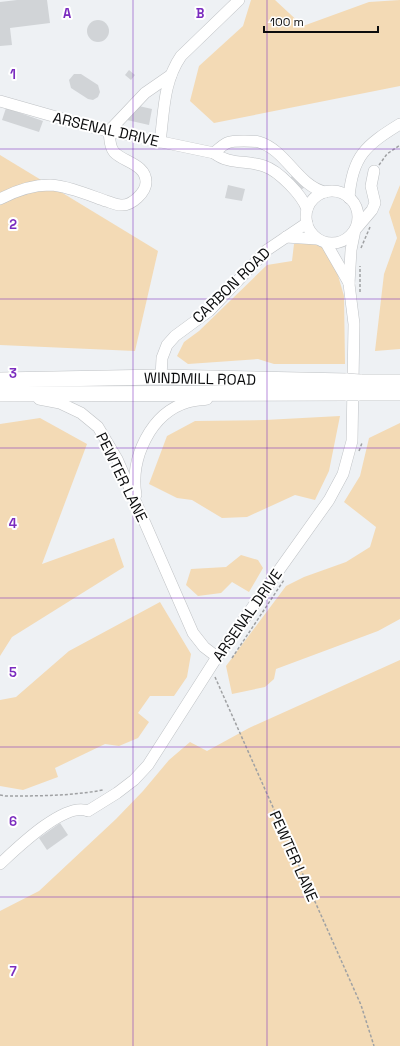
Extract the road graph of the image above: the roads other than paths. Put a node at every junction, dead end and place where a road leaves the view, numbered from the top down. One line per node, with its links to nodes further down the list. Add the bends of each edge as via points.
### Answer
1 (238, 0): 2 (lane, via 181,56)
2 (171, 75): 5 (lane, via 145,93); 6 (lane)
3 (0, 101): 5 (lane, ARSENAL DRIVE)
4 (400, 124): 12 (lane, via 367,147 358,158)
5 (109, 131): 6 (lane, ARSENAL DRIVE); 13 (lane, via 114,153 140,168 143,173 145,187 135,199 121,206 51,185 11,192)
6 (160, 142): 7 (lane, ARSENAL DRIVE)
7 (214, 153): 8 (lane, via 226,142 258,141 274,150); 9 (lane, ARSENAL DRIVE, via 225,160 264,166)
8 (284, 160): 9 (lane); 11 (lane, via 314,188)
9 (273, 170): 14 (lane, ARSENAL DRIVE, via 304,200)
10 (374, 171): 16 (lane, via 371,186 375,203)
11 (325, 192): 12 (lane); 14 (lane, via 317,196)
12 (345, 196): 16 (lane, via 354,204 358,213)
13 (0, 198)
14 (307, 209): 15 (lane)
15 (307, 223): 17 (lane, CARBON ROAD); 18 (lane, via 311,233)
16 (355, 230): 18 (lane, via 342,242); 19 (lane, ARSENAL DRIVE, via 351,250)
17 (286, 237): 18 (lane, CARBON ROAD); 20 (lane, CARBON ROAD, via 262,256 209,311 171,340 162,358)
18 (321, 241): 19 (lane, ARSENAL DRIVE)
19 (350, 284): 29 (lane, ARSENAL DRIVE, via 354,324 352,441 343,474 329,500)
20 (161, 377): 21 (highway, WINDMILL ROAD); 23 (highway, WINDMILL ROAD)
21 (0, 380)
22 (400, 382): 23 (highway, WINDMILL ROAD)
23 (353, 387): 24 (highway, WINDMILL ROAD); 26 (highway, WINDMILL ROAD)
24 (400, 393)
25 (0, 394): 26 (highway, WINDMILL ROAD)
26 (275, 394): 28 (lane, PEWTER LANE, via 208,398 187,402 173,409 158,422 141,448 134,482 136,496)
27 (0, 397): 28 (lane, PEWTER LANE, via 30,397 60,402 81,413 98,427 117,459)
28 (150, 535): 29 (lane, PEWTER LANE, via 193,632 204,647)
29 (217, 657): 30 (lane, ARSENAL DRIVE, via 148,765 134,780 88,811 82,808 71,810 52,821)
30 (0, 864)

